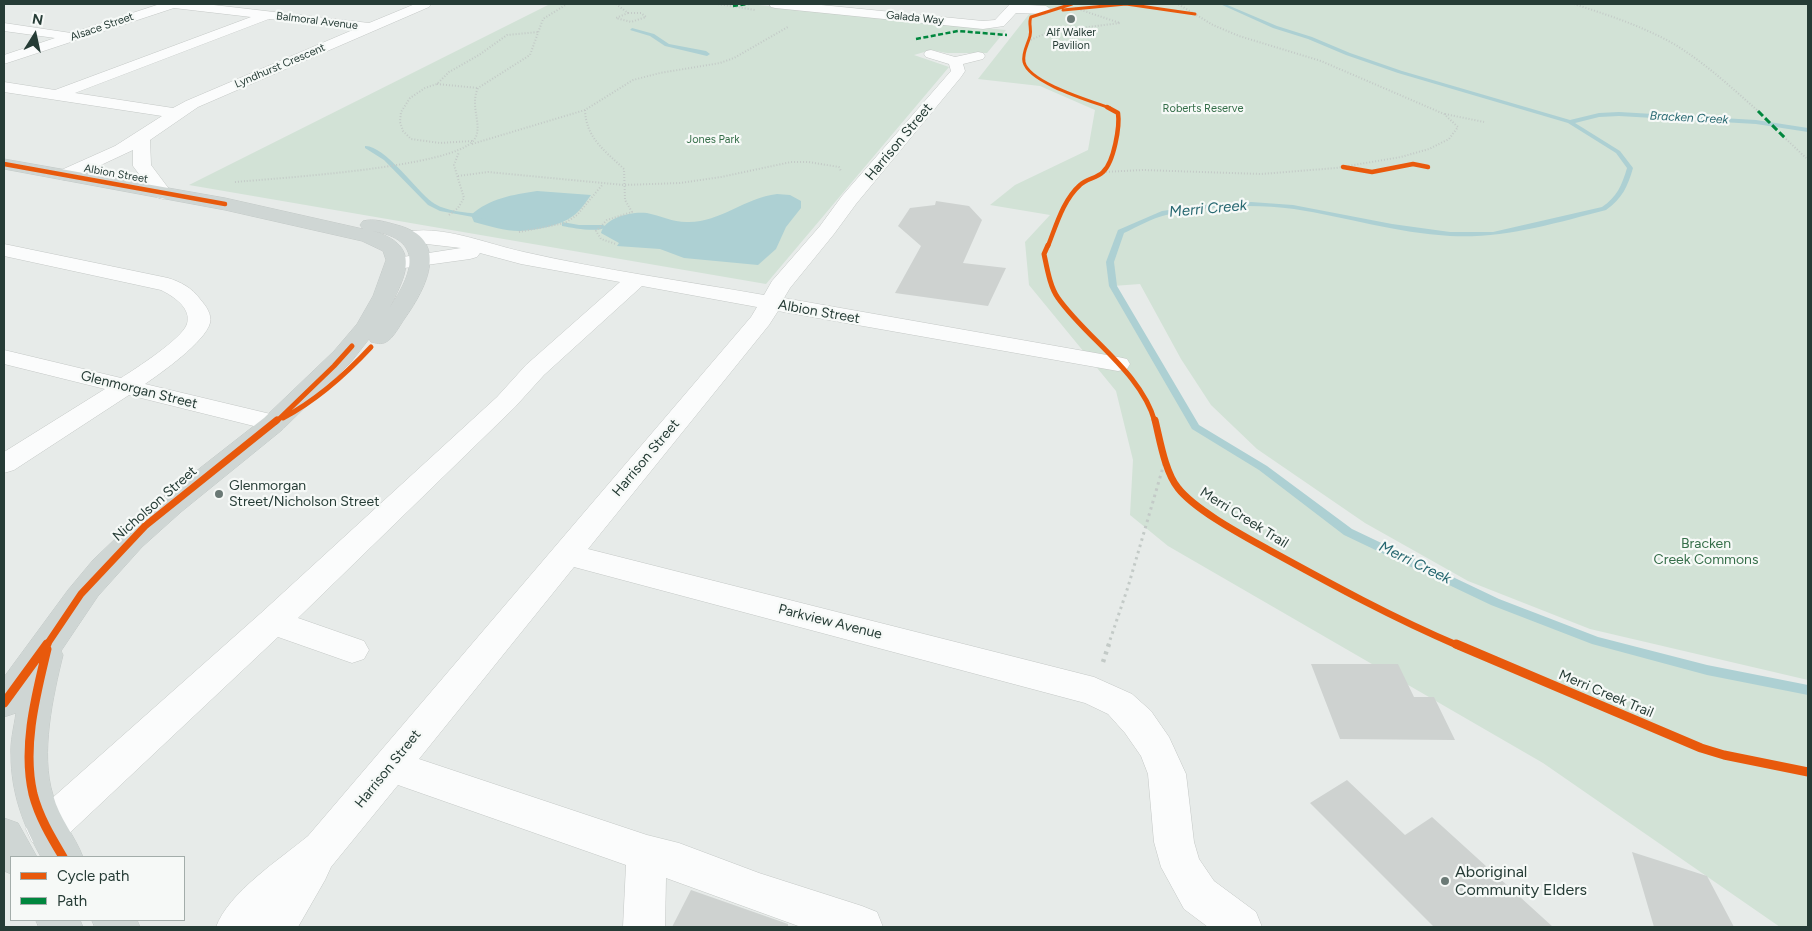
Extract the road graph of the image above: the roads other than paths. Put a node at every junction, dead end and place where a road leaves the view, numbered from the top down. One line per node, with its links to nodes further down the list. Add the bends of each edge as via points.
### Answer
1 (173, 4): 6 (street, Balmoral Avenue); 9 (street, Alsace Street)
2 (425, 4): 7 (street, Lyndhurst Crescent)
3 (775, 4): 4 (street, Galada Way, via 932,15 995,25)
4 (1015, 6): 5 (street)
5 (1046, 10)
6 (268, 15): 7 (street, Balmoral Avenue); 13 (street)
7 (370, 27): 14 (street, Lyndhurst Crescent)
8 (4, 28): 9 (street)
9 (73, 37): 11 (street, Alsace Street)
10 (955, 57): 26 (street, Harrison Street, via 956,74 849,200 780,286)
11 (4, 60)
12 (4, 87): 13 (street)
13 (56, 95): 14 (street)
14 (175, 113): 15 (street, Lyndhurst Crescent)
15 (141, 138): 17 (street, Lyndhurst Crescent); 18 (street, via 142,166)
16 (4, 164): 17 (main road, Albion Street)
17 (65, 175): 18 (main road, Albion Street)
18 (163, 193): 19 (main road, Albion Street)
19 (225, 204): 20 (main road, Albion Street, via 381,227); 24 (main road, Albion Street, via 380,240 395,253)
20 (408, 236): 22 (street, Albion Street, via 468,244); 23 (main road, via 416,244)
21 (4, 250): 29 (street, via 152,281 189,297 197,313 198,326 185,343)
22 (521, 258): 23 (street, Albion Street, via 472,253); 25 (street, Albion Street)
23 (421, 259): 24 (street, Albion Street); 30 (main road, Nicholson Street, via 406,300 371,347 318,396)
24 (397, 263): 30 (main road, Nicholson Street, via 386,294 352,346)
25 (637, 279): 26 (street, Albion Street); 33 (street, via 535,370 506,402)
26 (771, 303): 28 (street, Albion Street); 32 (street, Harrison Street, via 761,320)
27 (4, 357): 29 (street, Glenmorgan Street)
28 (1118, 364)
29 (124, 387): 30 (street, Glenmorgan Street); 31 (street)
30 (274, 423): 35 (main road, Nicholson Street, via 145,526 80,594)
31 (4, 464)
32 (566, 554): 36 (street, Harrison Street); 46 (street, Parkview Avenue, via 1094,691 1120,704 1138,722 1156,748 1167,774 1174,842 1181,868 1199,895)
33 (273, 622): 34 (street); 38 (street)
34 (352, 650)
35 (14, 704): 38 (main road, Nicholson Street, via 29,754 33,794)
36 (391, 766): 39 (street, Harrison Street); 40 (street)
37 (4, 836): 41 (main road)
38 (55, 843)
39 (322, 848): 42 (street, Harrison Street, via 255,906); 43 (street, Harrison Street)
40 (647, 854): 44 (street); 45 (street, via 679,862)
41 (16, 856)
42 (237, 927)
43 (274, 927)
44 (644, 927)
45 (862, 927)
46 (1240, 927)

